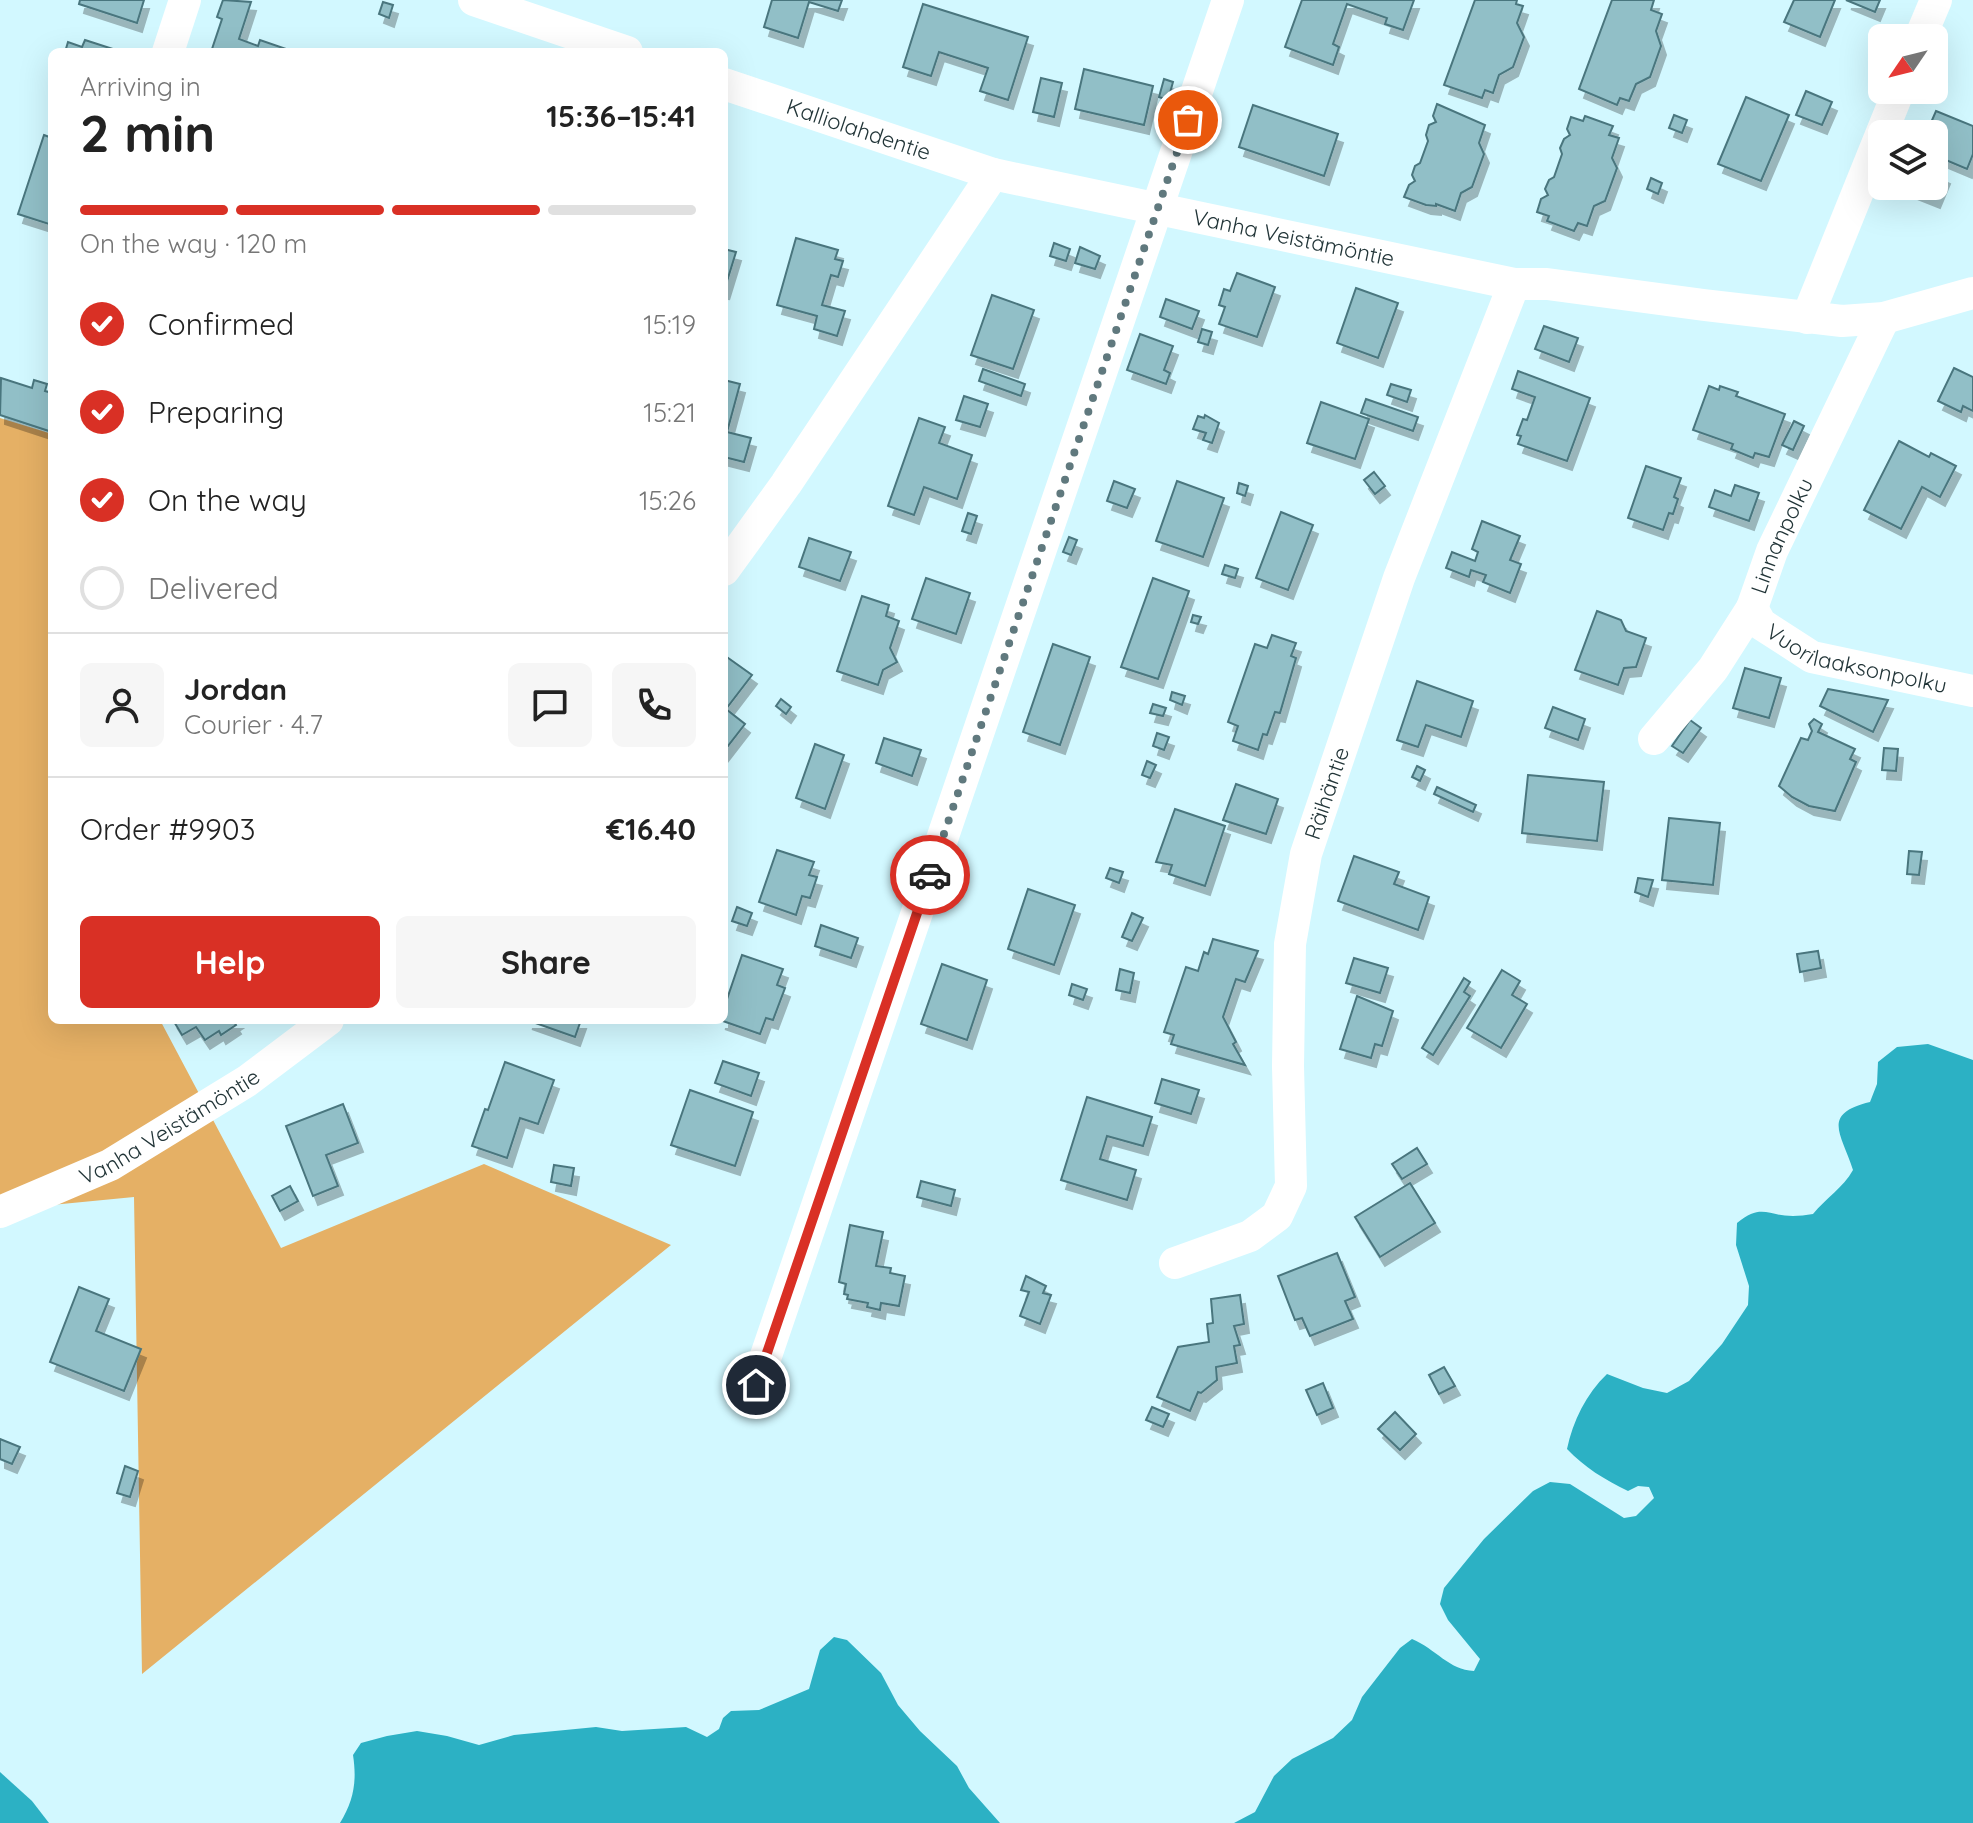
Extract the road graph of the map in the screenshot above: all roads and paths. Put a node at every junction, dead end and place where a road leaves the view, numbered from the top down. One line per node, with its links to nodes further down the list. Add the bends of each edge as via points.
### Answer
1 (185, 0): 7 (street)
2 (474, 0): 5 (street)
3 (1228, 0): 12 (street)
4 (1936, 0): 6 (street)
5 (545, 12): 8 (street)
6 (1926, 24)
7 (169, 48)
8 (619, 48)
9 (728, 85): 11 (street, Kalliolahdentie)
10 (1893, 104): 15 (street)
11 (993, 174): 12 (street, Vanha Veistämöntie); 17 (street)
12 (1158, 210): 13 (street, Vanha Veistämöntie); 24 (street)
13 (1514, 284): 15 (street, Vanha Veistämöntie); 23 (street, Räihäntie, via 1399,578 1306,854 1290,944 1291,1186 1277,1216 1250,1236)
14 (1973, 293): 16 (street, Vanha Veistämöntie)
15 (1807, 318): 16 (street, Vanha Veistämöntie)
16 (1884, 318): 18 (street, Linnanpolku, via 1772,551)
17 (728, 564)
18 (1752, 608): 19 (street, Vuorilaaksonpolku, via 1761,624 1812,657); 20 (street, Linnanpolku, via 1713,669)
19 (1973, 691)
20 (1654, 739)
21 (323, 1024): 22 (street, Vanha Veistämöntie, via 247,1081 110,1165)
22 (0, 1212)
23 (1175, 1263)
24 (756, 1385)

